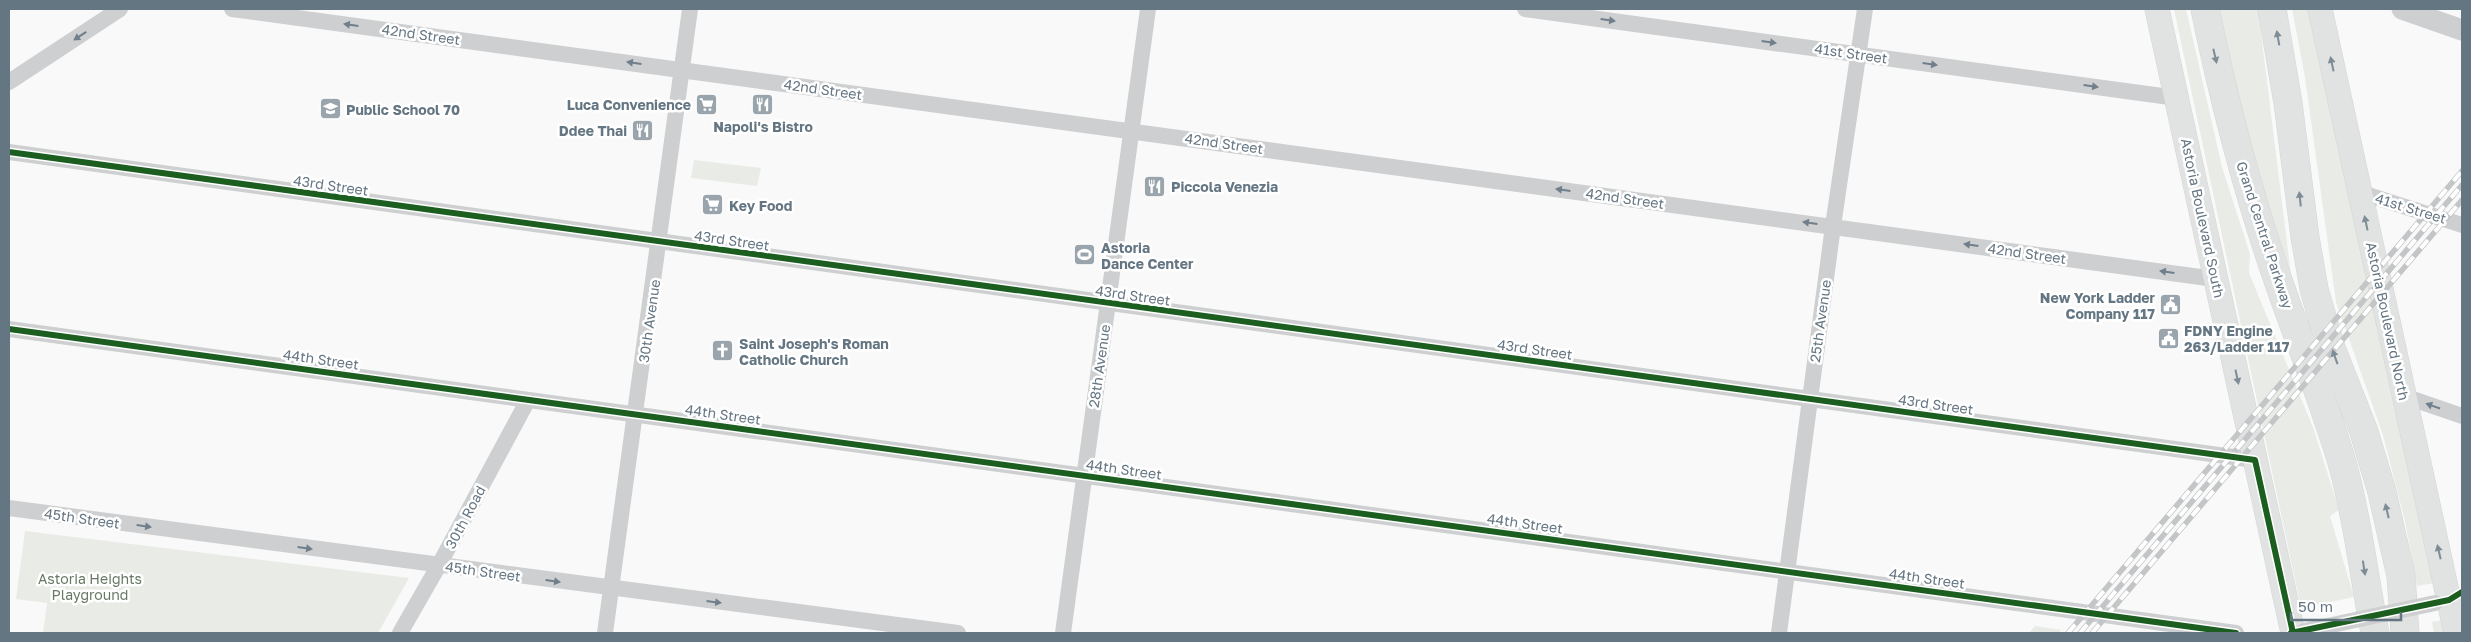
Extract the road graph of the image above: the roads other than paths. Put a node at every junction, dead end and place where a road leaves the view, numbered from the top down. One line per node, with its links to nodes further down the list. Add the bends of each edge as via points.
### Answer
1 (120, 9): 15 (street, one-way to 15)
2 (232, 9): 14 (street, 42nd Street, one-way to 2)
3 (690, 9): 14 (street, 30th Avenue)
4 (1148, 9): 17 (street, 28th Avenue)
5 (1525, 9): 13 (street, 41st Street, one-way to 13)
6 (1865, 9): 13 (street, 25th Avenue)
7 (2158, 9): 16 (main road, Astoria Boulevard South)
8 (2205, 9): 39 (highway, Grand Central Parkway, one-way to 39, via 2244,171 2343,466)
9 (2272, 9): 36 (highway, one-way to 9, via 2375,465 2331,348 2314,289)
10 (2320, 9): 19 (main road, Astoria Boulevard North, one-way to 10)
11 (2402, 9): 12 (street)
12 (2462, 30)
13 (1858, 54): 16 (street, 41st Street, one-way to 16); 21 (street, 25th Avenue)
14 (682, 70): 17 (street, 42nd Street); 22 (street, 30th Avenue)
15 (9, 82)
16 (2177, 98): 23 (main road, Astoria Boulevard South)
17 (1132, 131): 21 (street, 42nd Street, one-way to 17); 24 (street, 28th Avenue)
18 (9, 152): 22 (street, 43rd Street)
19 (2360, 192): 20 (street, 41st Street); 26 (main road, Astoria Boulevard North, one-way to 19)
20 (2462, 225)
21 (1833, 226): 23 (street, 42nd Street, one-way to 21); 27 (street, 25th Avenue)
22 (659, 243): 24 (street, 43rd Street); 29 (street, 30th Avenue)
23 (2215, 278): 31 (main road, Astoria Boulevard South, one-way to 31)
24 (1108, 304): 27 (street, 43rd Street); 32 (street, 28th Avenue)
25 (9, 329): 28 (street, 44th Street)
26 (2404, 396): 30 (street, one-way to 26); 38 (main road, Astoria Boulevard North, one-way to 26)
27 (1810, 399): 31 (street, 43rd Street); 35 (street, 25th Avenue)
28 (528, 400): 29 (street, 44th Street); 34 (street, 30th Road)
29 (636, 415): 32 (street, 44th Street); 37 (street, 30th Avenue)
30 (2462, 416)
31 (2255, 460): 40 (main road, Astoria Boulevard South)
32 (1084, 476): 35 (street, 44th Street); 44 (street, 28th Avenue)
33 (9, 508): 34 (street, 45th Street, one-way to 34)
34 (440, 565): 37 (street, 45th Street, one-way to 37); 41 (street, 30th Road)
35 (1787, 571): 45 (street, 25th Avenue); 46 (street, 44th Street)
36 (2401, 576): 47 (highway); 48 (highway)
37 (612, 589): 42 (street, 30th Avenue); 43 (street, 45th Street, one-way to 43)
38 (2452, 600): 40 (street, bridge); 49 (main road, Astoria Boulevard North)
39 (2374, 630)
40 (2295, 632)
41 (400, 633)
42 (605, 633)
43 (958, 633)
44 (1064, 633)
45 (1779, 633)
46 (2236, 633)
47 (2405, 633)
48 (2417, 633)
49 (2456, 633)

